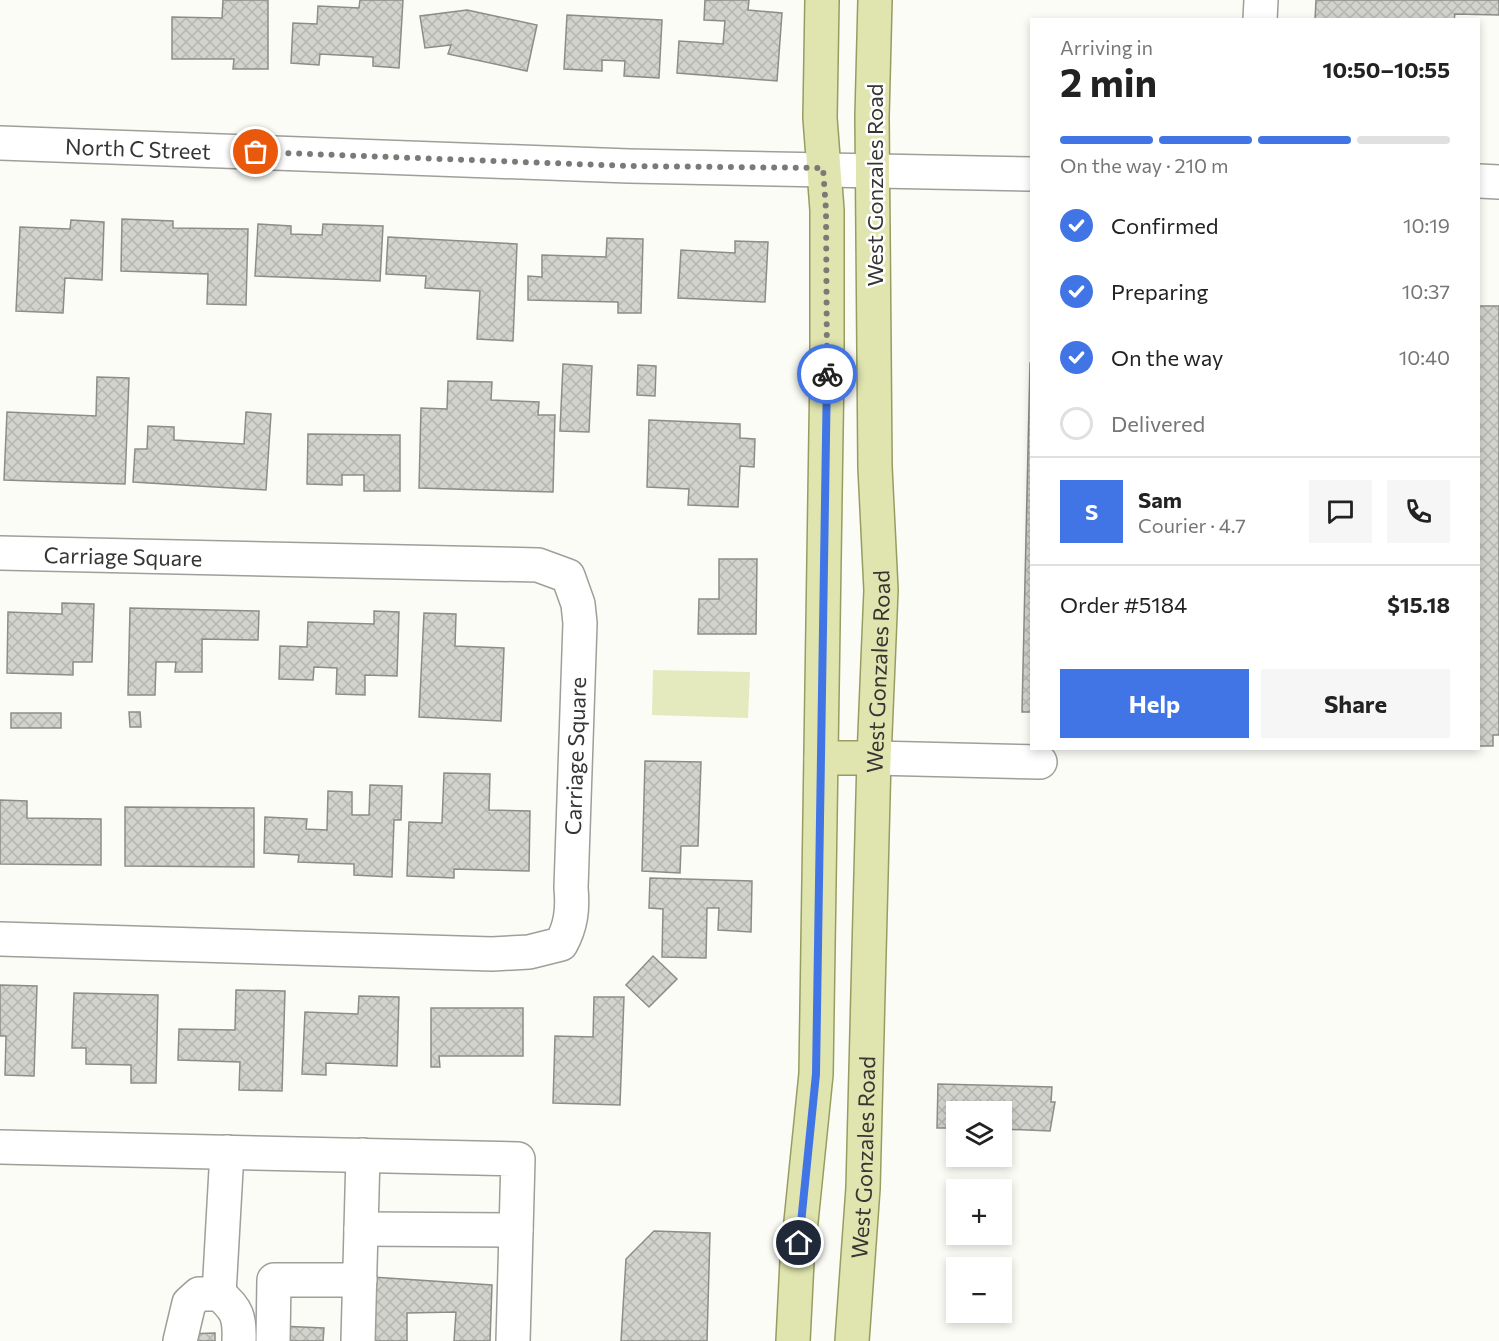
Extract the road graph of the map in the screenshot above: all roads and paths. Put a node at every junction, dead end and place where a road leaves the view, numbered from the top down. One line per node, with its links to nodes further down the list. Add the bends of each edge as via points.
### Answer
1 (822, 0): 6 (main road)
2 (875, 0): 7 (main road, West Gonzales Road)
3 (1261, 0): 4 (street)
4 (1260, 18)
5 (0, 143): 6 (street, North C Street, via 629,166)
6 (823, 168): 7 (street, North C Street); 12 (main road, via 827,367)
7 (874, 170): 8 (street, North C Street); 13 (main road, West Gonzales Road, via 875,467 881,590)
8 (1030, 174)
9 (1480, 182): 10 (street)
10 (1499, 182)
11 (0, 553): 15 (street, Carriage Square, via 538,565 568,576 580,623 573,907 561,944 529,952 492,954)
12 (821, 758): 13 (main road); 28 (main road, via 816,1074)
13 (874, 758): 14 (street); 29 (main road, West Gonzales Road, via 863,1188)
14 (1040, 762)
15 (0, 939)
16 (0, 1147): 17 (street)
17 (227, 1152): 18 (street); 22 (street)
18 (363, 1155): 19 (street); 20 (street, via 518,1159)
19 (361, 1229): 20 (street); 21 (street)
20 (516, 1230): 27 (street)
21 (360, 1280): 25 (street, via 274,1280); 26 (street)
22 (219, 1294): 23 (street, via 199,1294 189,1303); 24 (street, via 235,1307)
23 (180, 1341)
24 (239, 1341)
25 (273, 1341)
26 (358, 1341)
27 (513, 1341)
28 (793, 1341)
29 (852, 1341)

